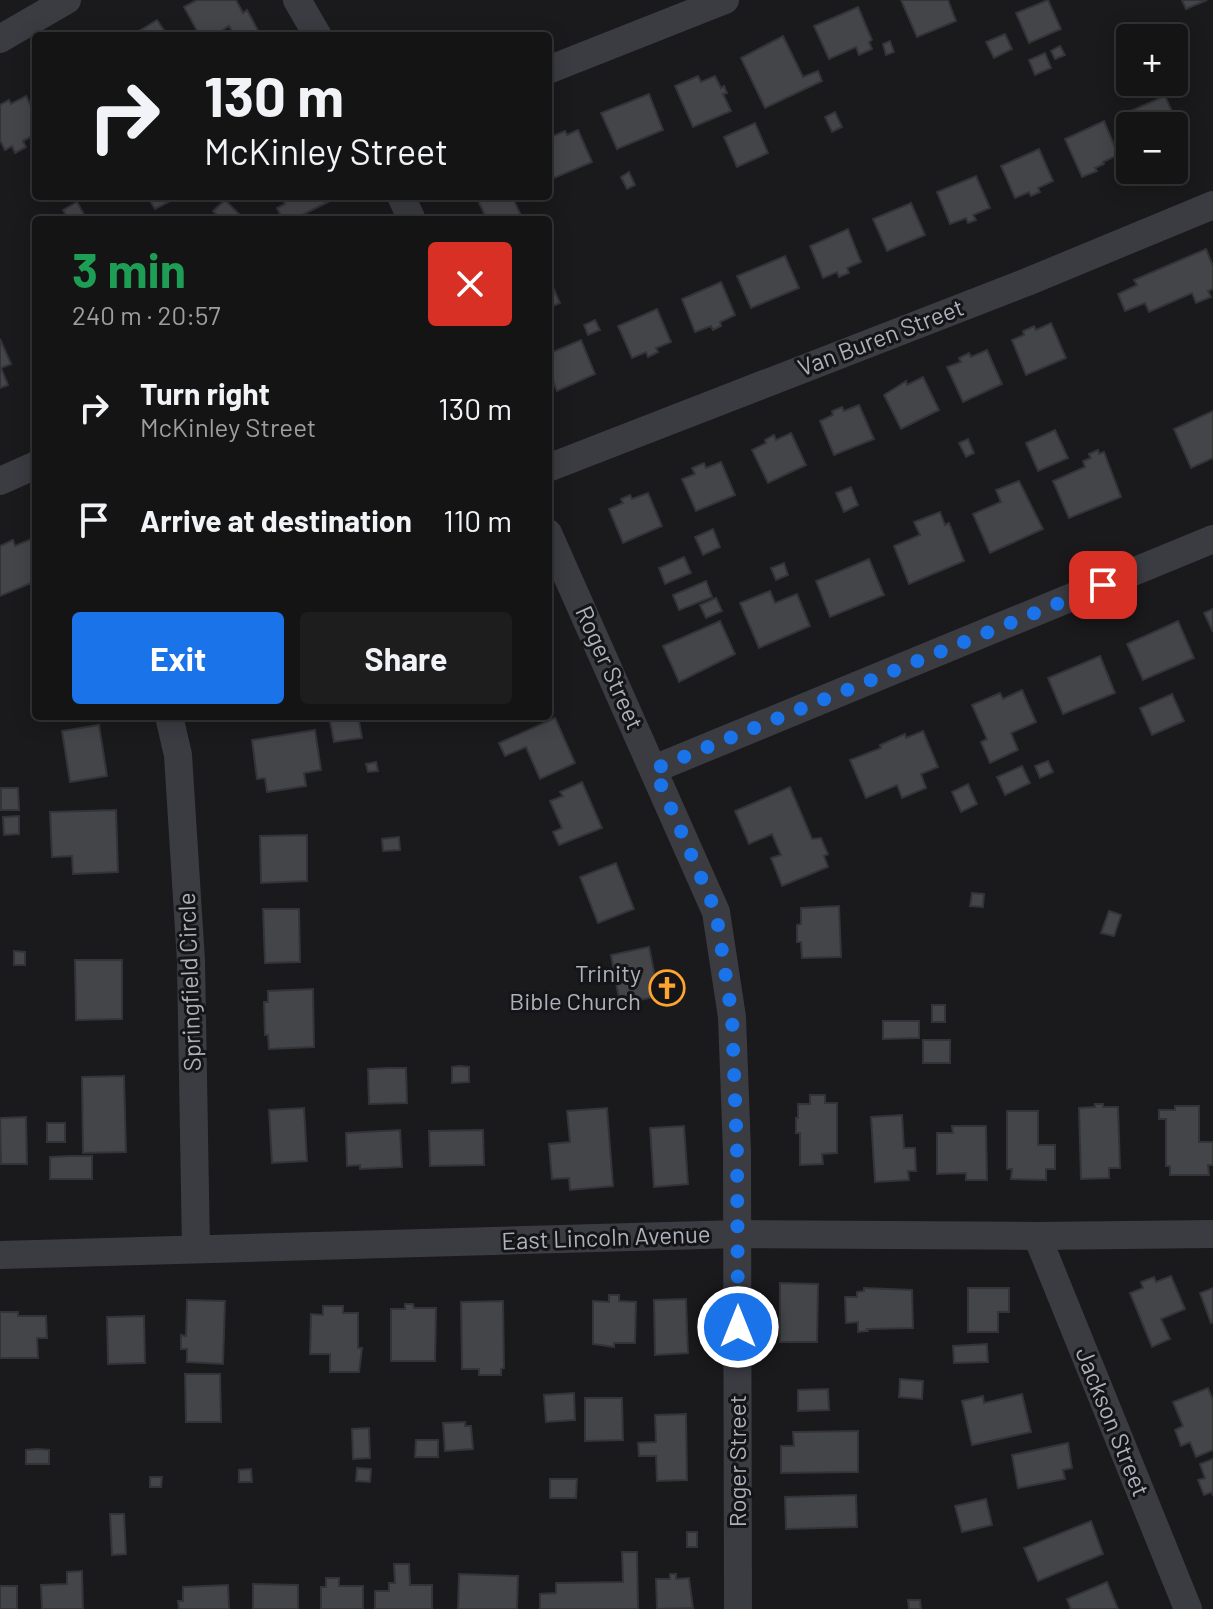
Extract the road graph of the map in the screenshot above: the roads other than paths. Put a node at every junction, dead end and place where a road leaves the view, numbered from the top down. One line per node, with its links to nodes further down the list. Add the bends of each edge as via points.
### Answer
1 (67, 0): 5 (street)
2 (297, 0): 4 (street)
3 (725, 0): 6 (street)
4 (316, 32)
5 (0, 39)
6 (552, 68)
7 (1213, 205): 8 (street, Van Buren Street)
8 (552, 466)
9 (32, 467): 10 (street)
10 (0, 481)
11 (1213, 539): 14 (street)
12 (552, 542): 14 (street, Roger Street)
13 (170, 720): 18 (street, Springfield Circle, via 178,755 191,961)
14 (654, 769): 15 (street, Roger Street, via 716,912 732,1017)
15 (738, 1234): 17 (street, East Lincoln Avenue); 18 (street, East Lincoln Avenue); 20 (street, Roger Street)
16 (1213, 1234): 17 (street, East Lincoln Avenue)
17 (1037, 1236): 21 (street, Jackson Street)
18 (196, 1249): 19 (street, East Lincoln Avenue)
19 (0, 1255)
20 (738, 1609)
21 (1188, 1609)

